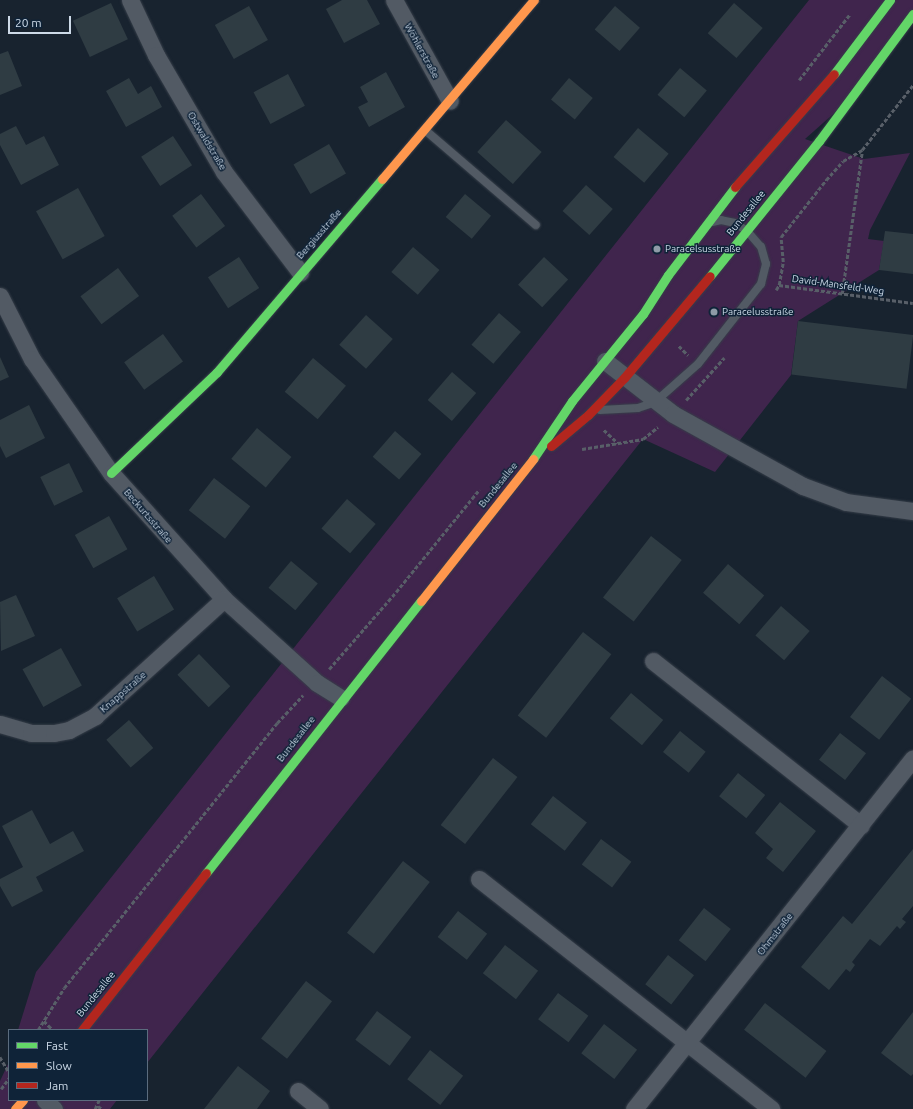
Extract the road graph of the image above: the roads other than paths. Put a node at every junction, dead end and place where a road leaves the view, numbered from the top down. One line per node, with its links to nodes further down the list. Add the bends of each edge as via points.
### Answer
1 (130, 0): 11 (street, Ostwaldstraße, via 156,55 224,172)
2 (394, 0): 6 (street, Wöhlerstraße)
3 (534, 0): 6 (street, Bergiusstraße)
4 (890, 0): 9 (street, Bundesallee, via 824,87 752,166)
5 (913, 14): 10 (street, Bundesallee)
6 (450, 101): 7 (street, Bergiusstraße)
7 (425, 130): 8 (lane); 11 (street, Bergiusstraße)
8 (536, 225)
9 (706, 225): 10 (lane, via 721,220 735,223); 13 (street, Bundesallee, via 668,275 643,314)
10 (747, 231): 14 (street, Bundesallee); 15 (lane, via 761,247 766,264 761,284 698,364)
11 (300, 272): 18 (street, Bergiusstraße, via 217,372)
12 (0, 296): 18 (street, Beckurtsstraße, via 32,360)
13 (605, 361): 14 (street); 17 (street, Bundesallee, via 572,401)
14 (624, 378): 15 (street); 16 (street, Bundesallee)
15 (655, 402): 16 (lane, via 638,408 600,410); 19 (street, via 803,486 846,502)
16 (588, 415): 17 (street, Bundesallee)
17 (530, 463): 22 (street, Bundesallee)
18 (111, 473): 20 (street, Beckurtsstraße)
19 (913, 511)
20 (224, 599): 22 (street, Beckurtsstraße, via 317,683); 23 (street, Knappstraße, via 95,716 69,730 54,733 31,733)
21 (653, 661): 25 (street)
22 (341, 698): 27 (street, Bundesallee)
23 (0, 724)
24 (913, 758): 25 (street, Ohmstraße)
25 (861, 825): 28 (street, Ohmstraße)
26 (479, 879): 28 (street)
27 (83, 1029)
28 (688, 1043): 35 (street, Ohmstraße); 36 (street)
29 (298, 1091): 34 (street)
30 (22, 1101): 32 (street)
31 (46, 1101): 33 (street)
32 (15, 1109)
33 (54, 1109)
34 (320, 1109)
35 (634, 1109)
36 (771, 1109)

